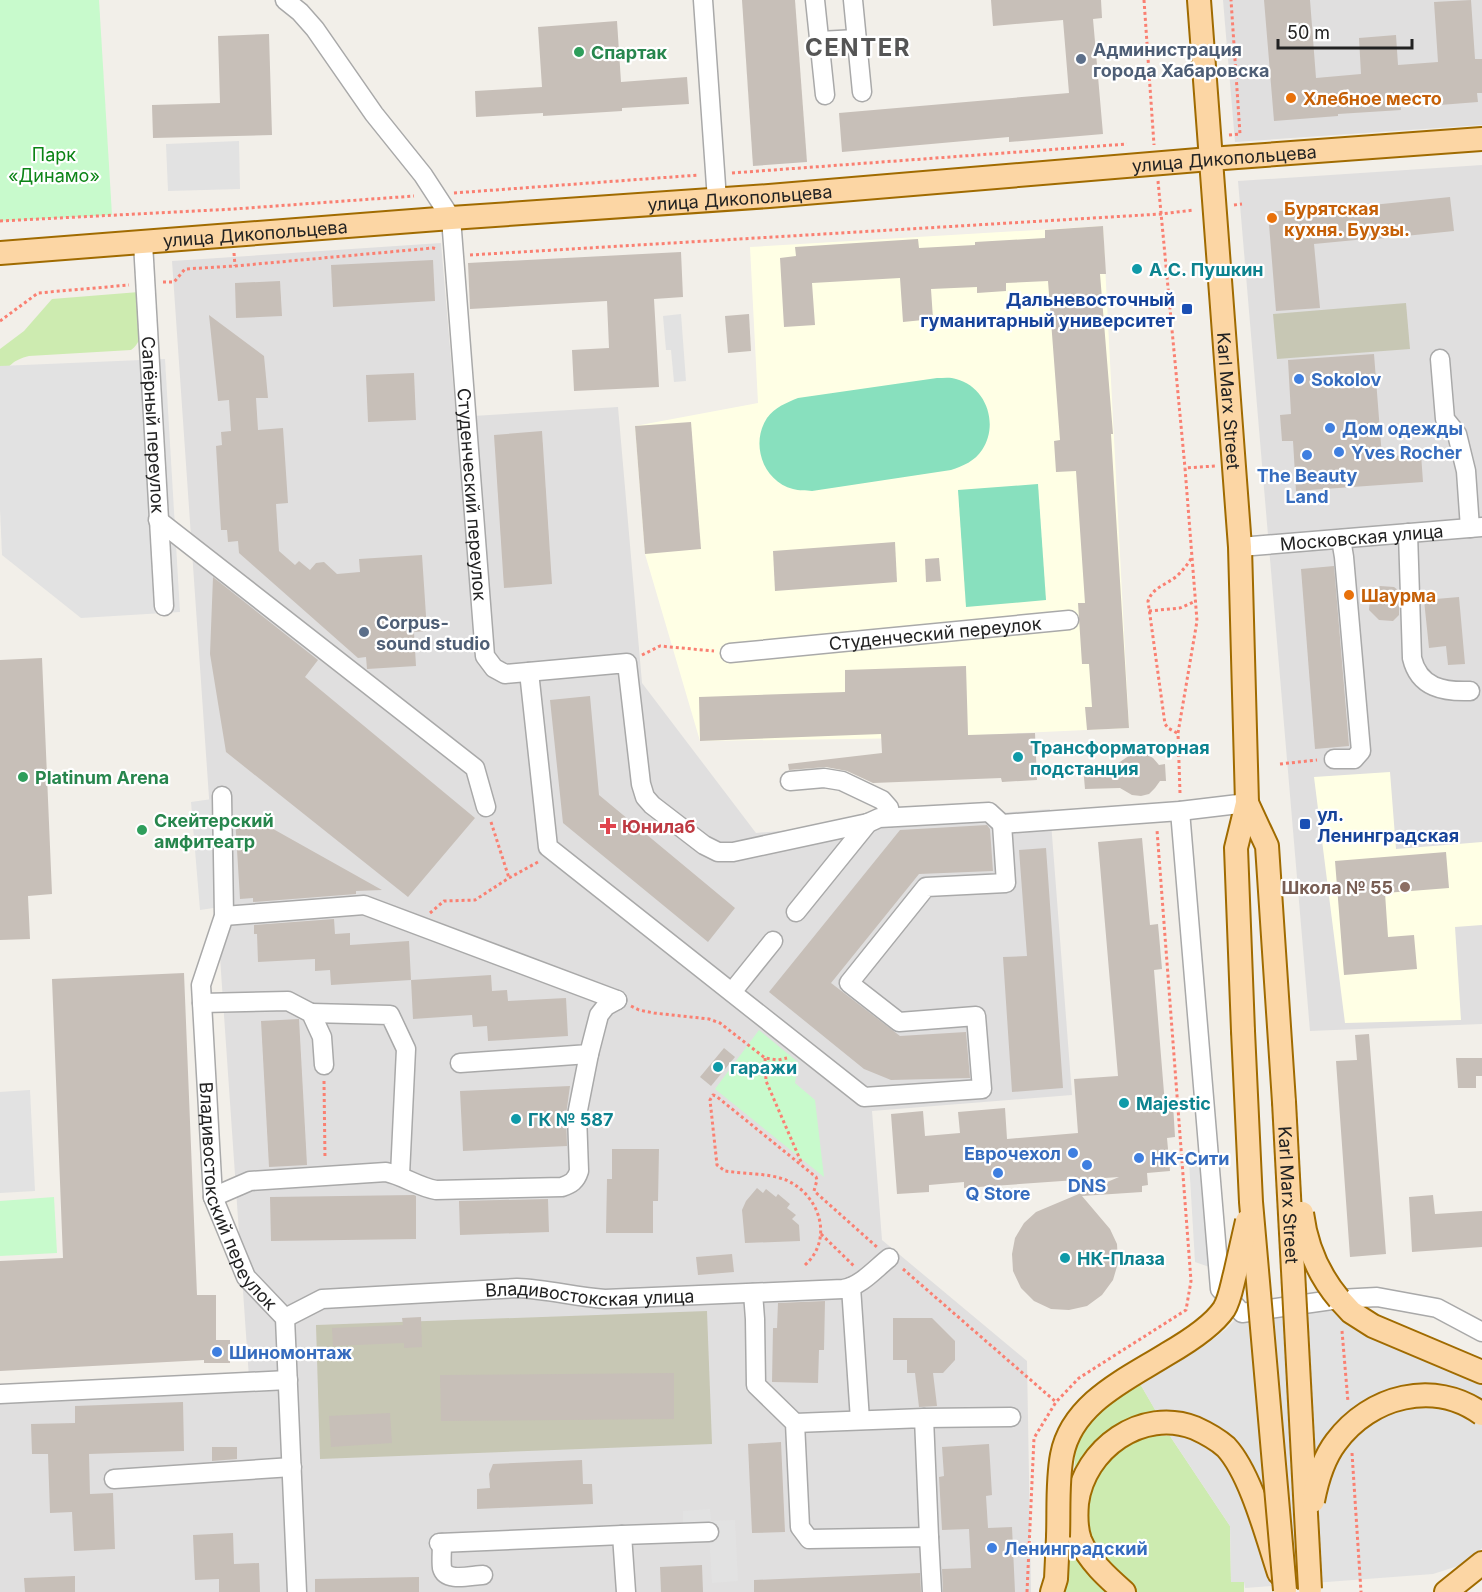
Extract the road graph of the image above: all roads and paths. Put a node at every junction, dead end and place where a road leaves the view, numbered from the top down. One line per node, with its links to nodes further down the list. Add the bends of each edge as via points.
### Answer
1 (285, 0): 18 (street, via 315,29)
2 (703, 0): 17 (street)
3 (814, 0): 9 (street)
4 (853, 0): 8 (street)
5 (1144, 0): 16 (path)
6 (1199, 0): 15 (main road, Karl Marx Street)
7 (1231, 0): 12 (path)
8 (856, 39): 9 (street); 10 (street)
9 (819, 41): 11 (street)
10 (862, 92)
11 (825, 95)
12 (1239, 134)
13 (1482, 139): 15 (main road, улица Дикопольцева)
14 (1130, 144): 17 (path)
15 (1210, 159): 16 (main road, улица Дикопольцева); 21 (main road, Karl Marx Street)
16 (1156, 165): 19 (main road, улица Дикопольцева); 22 (path)
17 (715, 174): 18 (path); 19 (street)
18 (436, 194): 23 (street); 24 (path)
19 (717, 200): 23 (main road, улица Дикопольцева)
20 (1242, 204): 21 (path)
21 (1214, 208): 22 (path); 31 (main road, Karl Marx Street)
22 (1161, 214): 26 (path, via 468,255); 32 (path)
23 (451, 218): 25 (main road, улица Дикопольцева); 26 (street, Студенческий переулок)
24 (0, 221)
25 (143, 243): 27 (main road, улица Дикопольцева); 28 (street, Сапёрный переулок)
26 (454, 252): 28 (path, via 433,248 184,269 174,282); 45 (street, Студенческий переулок, via 485,656 505,674)
27 (0, 253)
28 (145, 284): 29 (path, via 38,292); 33 (street, Сапёрный переулок)
29 (0, 321)
30 (1440, 359): 34 (street, via 1444,419 1457,434)
31 (1233, 465): 32 (path); 37 (main road, Karl Marx Street)
32 (1185, 468): 38 (path)
33 (158, 520): 40 (street, Сапёрный переулок); 53 (street, via 475,768)
34 (1476, 527): 35 (street, Московская улица)
35 (1408, 533): 36 (street, Московская улица); 46 (street, via 1414,667 1438,689)
36 (1341, 538): 37 (street, Московская улица); 48 (street, via 1361,751 1354,759)
37 (1240, 547): 52 (main road, Karl Marx Street)
38 (1193, 555): 39 (path); 41 (path, via 1176,577 1150,595)
39 (1196, 601): 41 (path, via 1180,608); 47 (path, via 1197,629)
40 (164, 606)
41 (1149, 611): 47 (path, via 1165,724)
42 (1069, 620): 43 (street, Студенческий переулок)
43 (730, 653): 44 (path, via 660,646)
44 (627, 663): 45 (street, Студенческий переулок); 57 (street, via 645,796 704,845 718,852 733,852)
45 (529, 672): 65 (street, via 548,847)
46 (1470, 691)
47 (1178, 733): 54 (path)
48 (1334, 759): 49 (path)
49 (1280, 764)
50 (790, 781): 56 (street, via 842,781 882,800)
51 (222, 796): 62 (street, Владивостокский переулок)
52 (1247, 803): 54 (street); 74 (main road, Karl Marx Street, via 1267,846); 79 (main road, Karl Marx Street, bridge, via 1236,848)
53 (486, 807): 60 (path)
54 (1180, 811): 55 (street); 86 (street, via 1220,1289 1242,1313)
55 (1155, 813): 58 (street); 84 (path)
56 (891, 817): 57 (street); 58 (street, via 989,812)
57 (868, 823): 61 (street)
58 (1002, 824): 70 (street, via 1005,883 926,887 849,983 899,1022 976,1016 982,1089 864,1097)
59 (537, 862): 60 (path)
60 (509, 878): 63 (path, via 475,900 444,902)
61 (796, 912)
62 (224, 916): 63 (street, via 364,905); 67 (street, Владивостокский переулок, via 201,985)
63 (417, 924): 66 (street)
64 (772, 941): 65 (street)
65 (732, 992): 70 (street)
66 (617, 1000): 69 (street, via 599,1015); 71 (path, via 639,1010 720,1023)
67 (202, 1003): 68 (street, via 288,1000); 78 (street, Владивостокский переулок)
68 (311, 1013): 73 (street, via 322,1037); 76 (street, via 390,1015 406,1049)
69 (589, 1054): 72 (street); 76 (street, via 577,1115 579,1171 571,1184 436,1190)
70 (812, 1055): 71 (path)
71 (765, 1058): 75 (path, via 766,1081)
72 (460, 1063)
73 (324, 1065): 77 (path)
74 (1284, 1102): 86 (main road, bridge, via 1304,1230 1316,1264); 108 (main road, Karl Marx Street, bridge)
75 (802, 1166): 80 (path, via 716,1096 711,1096 717,1166 725,1172 773,1177 796,1186 816,1208); 81 (path, via 816,1177 814,1191)
76 (400, 1175): 77 (street, via 386,1172)
77 (325, 1176): 78 (street, via 250,1180)
78 (213, 1197): 87 (street, Владивостокский переулок, via 246,1277)
79 (1251, 1202): 107 (main road, Karl Marx Street, bridge); 112 (main road, bridge, via 1224,1308 1182,1345 1088,1407 1064,1444)
80 (821, 1234): 82 (path); 83 (path)
81 (889, 1258): 83 (street); 92 (path)
82 (805, 1265)
83 (859, 1282): 85 (street, Владивостокская улица); 97 (street)
84 (1189, 1292)
85 (753, 1293): 87 (street, Владивостокская улица, via 605,1299 517,1288 322,1299); 98 (street, via 756,1385)
86 (1339, 1299): 88 (street, via 1377,1297 1437,1308); 89 (main road, via 1373,1326); 93 (path)
87 (285, 1318): 90 (street, Владивостокский переулок)
88 (1482, 1332)
89 (1482, 1372)
90 (288, 1380): 91 (street); 100 (street, Владивостокский переулок)
91 (0, 1394)
92 (1056, 1402)
93 (1349, 1411)
94 (1482, 1414): 108 (main road, bridge, via 1453,1399 1414,1395 1375,1407 1353,1424 1329,1453 1315,1490 1310,1517)
95 (924, 1418): 96 (street); 97 (street); 104 (street)
96 (1011, 1418)
97 (860, 1420): 98 (street)
98 (795, 1423): 104 (street, via 800,1527 809,1539)
99 (1352, 1444): 114 (path)
100 (292, 1467): 101 (street); 109 (street, Владивостокский переулок)
101 (114, 1479)
102 (709, 1532): 103 (street)
103 (622, 1534): 106 (street, via 440,1543 445,1573 451,1577); 110 (street)
104 (929, 1537): 111 (street)
105 (1482, 1563): 115 (main road)
106 (483, 1575)
107 (1285, 1591): 113 (main road, bridge, via 1238,1464 1215,1439 1173,1423 1149,1425 1126,1433 1107,1447 1084,1477 1078,1498 1080,1539 1100,1569)
108 (1311, 1591)
109 (297, 1592)
110 (626, 1592)
111 (932, 1592)
112 (1052, 1592)
113 (1124, 1592)
114 (1361, 1592)
115 (1446, 1592)

